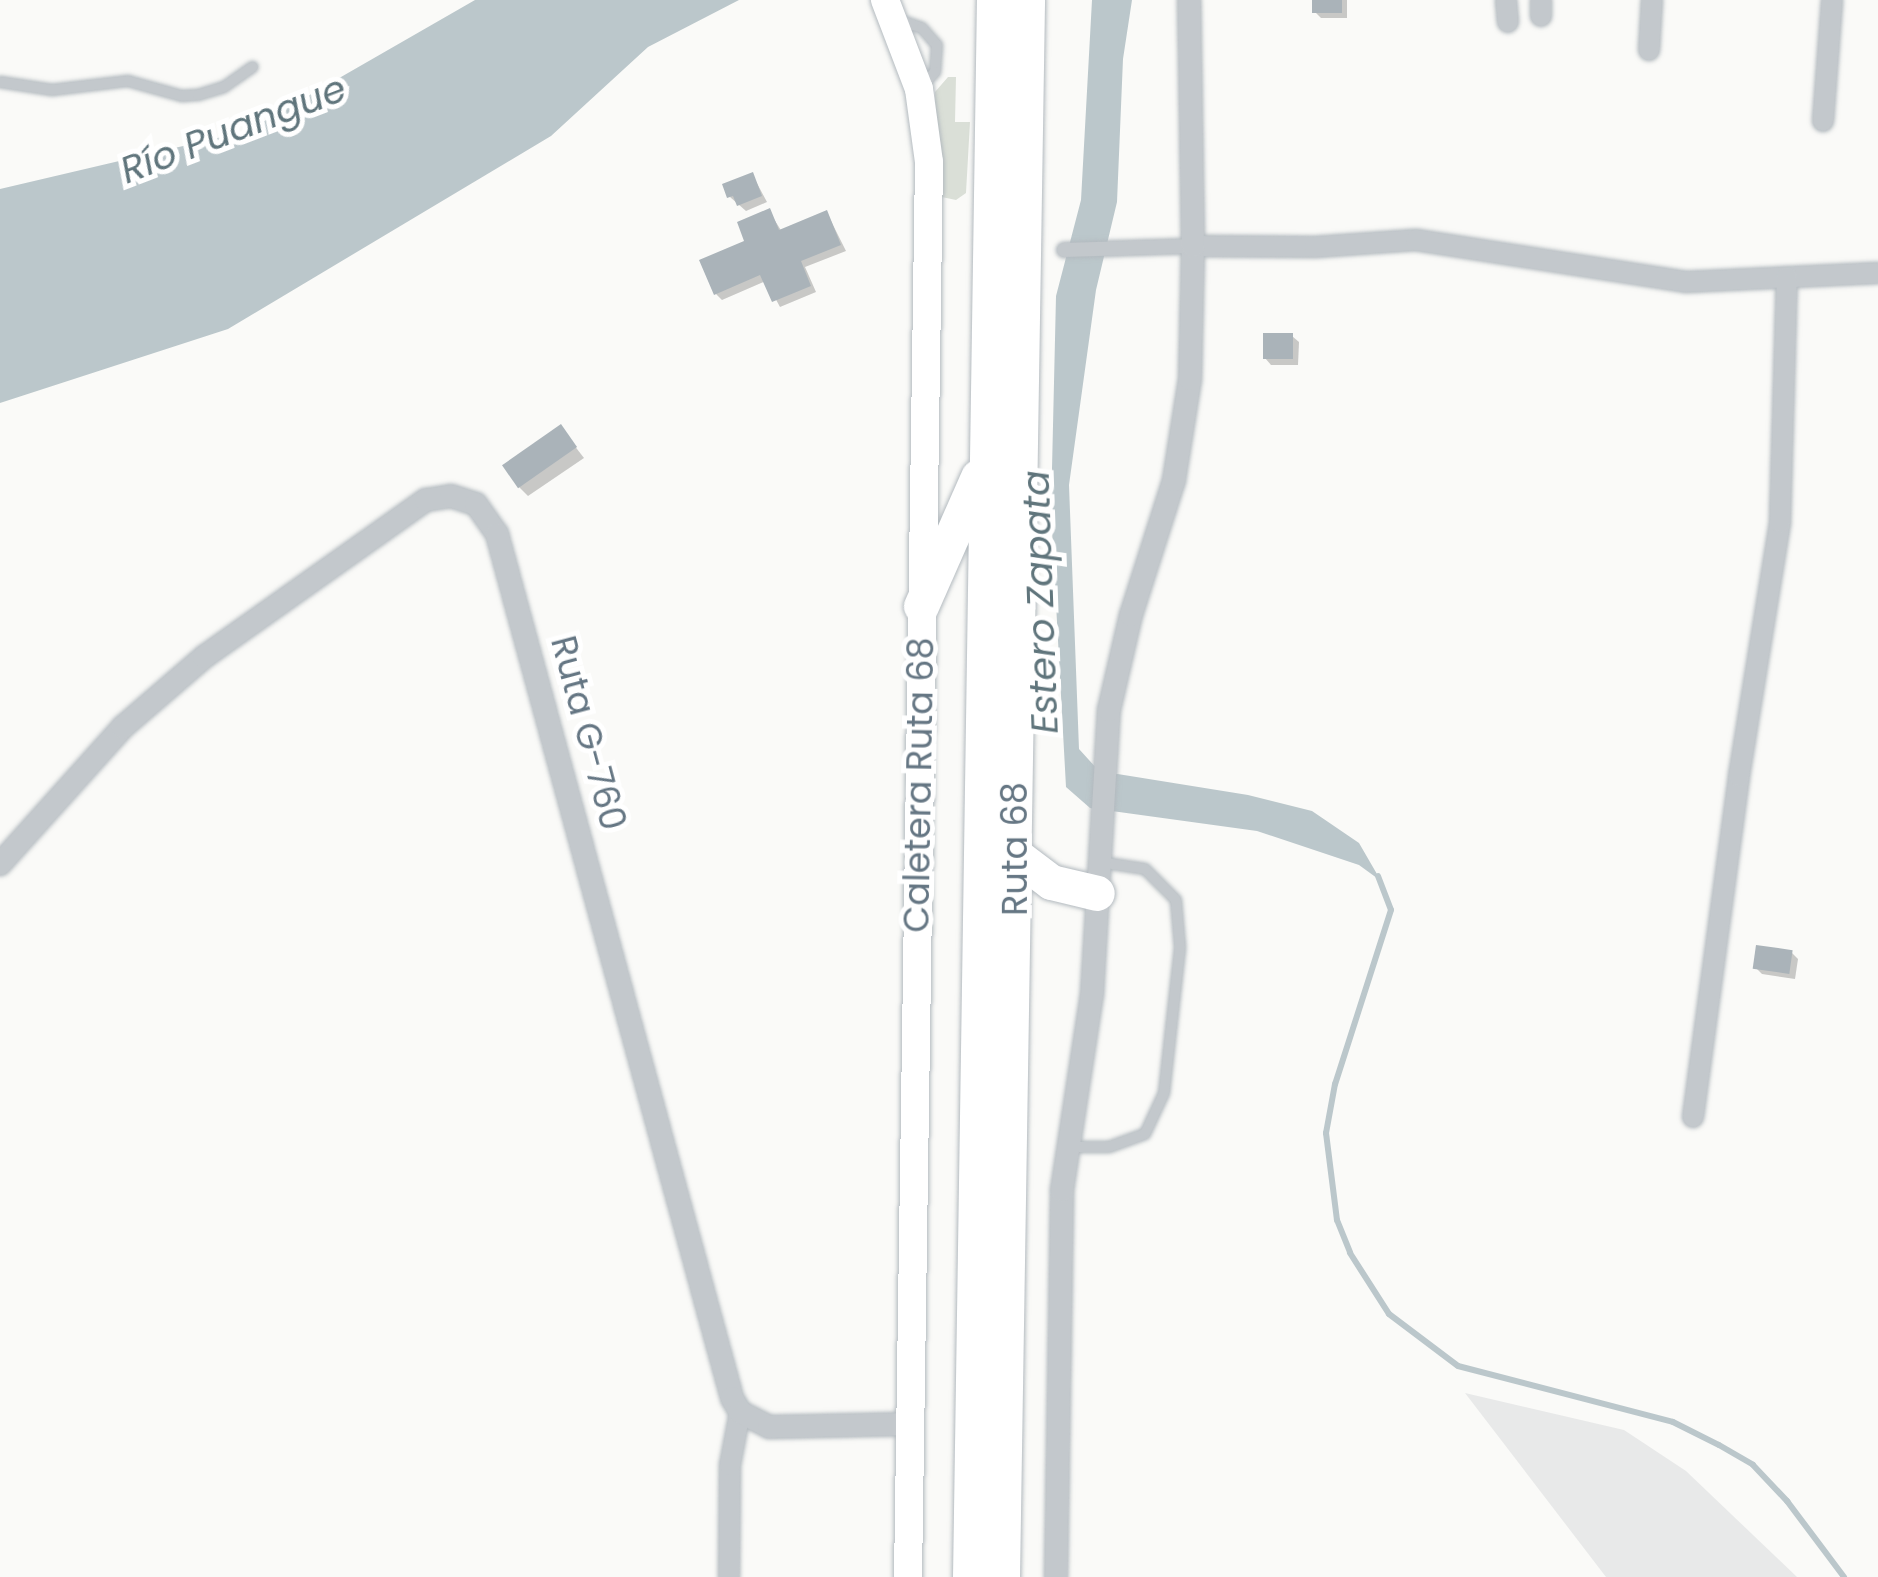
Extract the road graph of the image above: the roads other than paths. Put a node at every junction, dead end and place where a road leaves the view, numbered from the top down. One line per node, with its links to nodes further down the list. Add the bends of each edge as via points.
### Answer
1 (994, 0): 17 (highway, Ruta 68)
2 (1027, 0): 19 (highway, Ruta 68)
3 (1188, 0): 13 (street)
4 (1506, 0): 8 (street)
5 (1652, 0): 9 (street)
6 (1832, 0): 12 (street)
7 (890, 10): 18 (main road, Caletera Ruta 68, via 919,89 928,162)
8 (1508, 22)
9 (1649, 50)
10 (253, 67): 11 (lane, via 224,87 182,96 128,81 52,90)
11 (0, 82)
12 (1823, 121)
13 (1193, 246): 14 (street); 16 (street, via 1416,240 1686,282); 21 (street, via 1186,422 1116,672)
14 (1064, 250)
15 (1878, 273): 16 (street)
16 (1787, 277): 22 (street, via 1780,522)
17 (988, 442): 18 (highway, via 963,518); 28 (highway, Ruta 68)
18 (921, 606): 25 (main road, Caletera Ruta 68)
19 (1014, 854): 21 (highway, via 1051,882); 29 (highway, Ruta 68)
20 (0, 864): 24 (street, Ruta G-760, via 123,727 204,657 426,500 451,496 476,504 496,534 726,1381)
21 (1098, 877): 23 (street, via 1088,1027); 23 (lane, via 1144,869 1176,900 1180,947 1164,1093 1144,1134 1110,1146)
22 (1693, 1117)
23 (1066, 1147): 30 (street)
24 (740, 1412): 25 (street, via 769,1427); 26 (street, via 730,1464)
25 (910, 1424): 27 (main road, Caletera Ruta 68)
26 (729, 1577)
27 (908, 1577)
28 (970, 1577)
29 (1002, 1577)
30 (1056, 1577)

